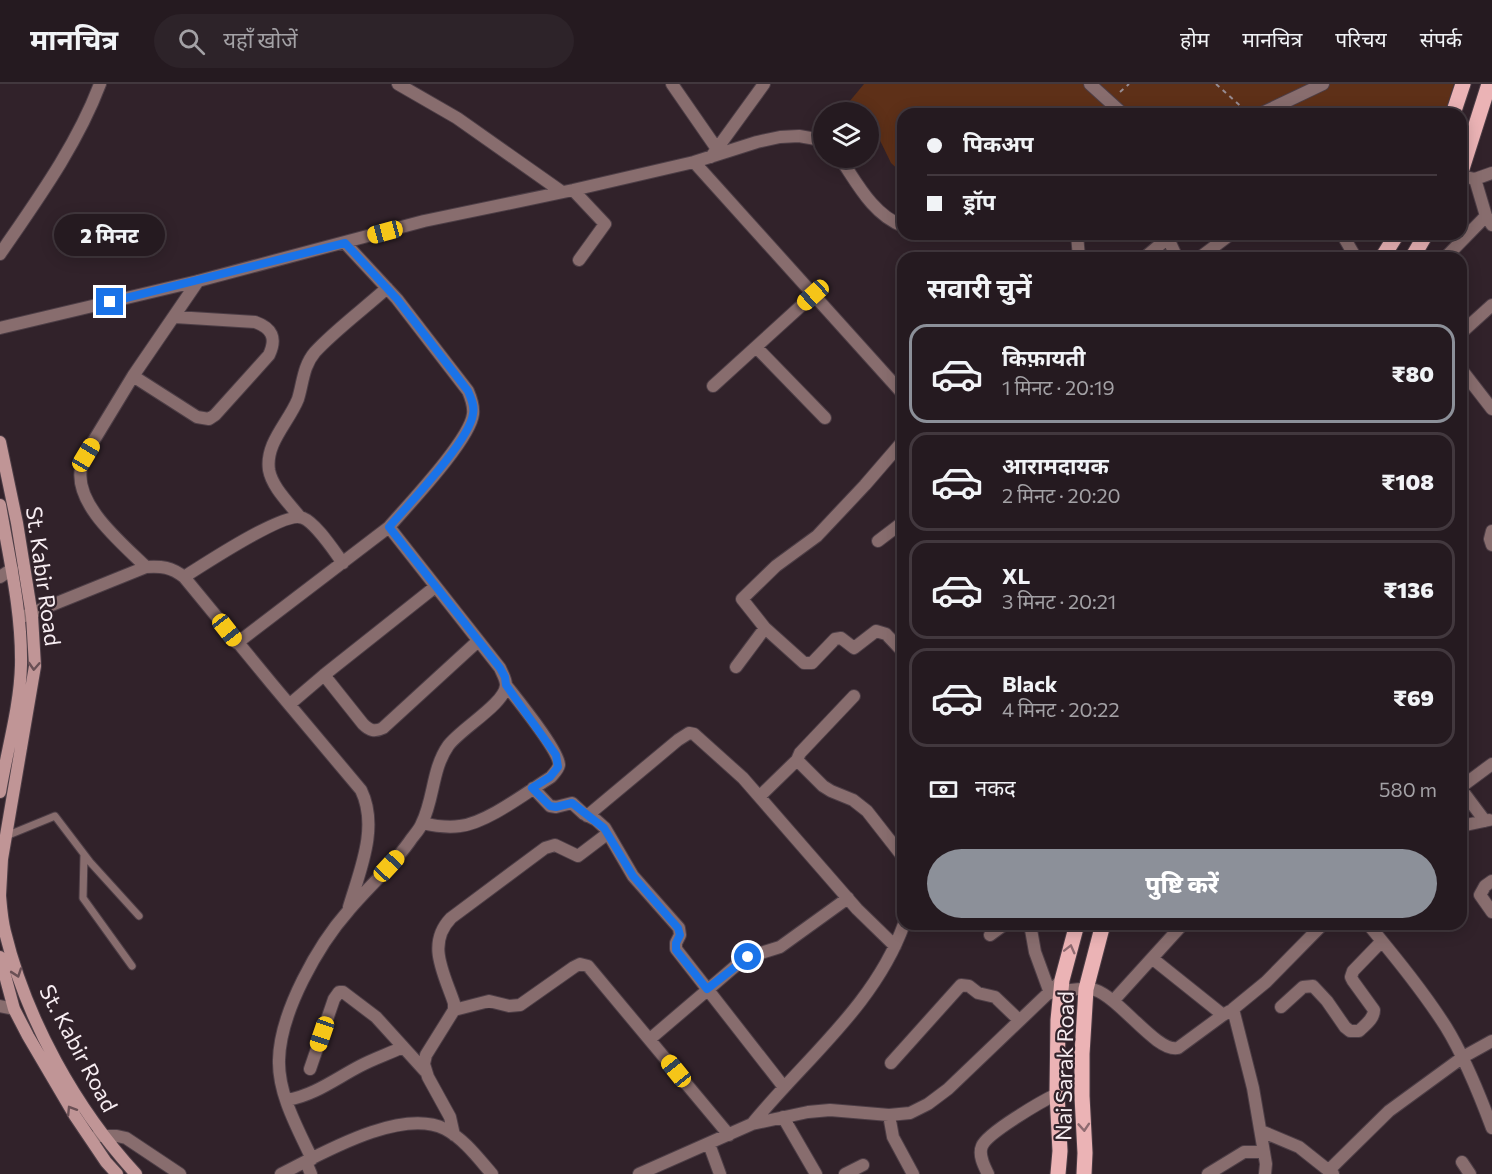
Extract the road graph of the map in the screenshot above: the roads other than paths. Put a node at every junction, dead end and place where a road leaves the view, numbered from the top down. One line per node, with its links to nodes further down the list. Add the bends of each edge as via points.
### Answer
1 (100, 84): 31 (street, via 54,174)
2 (672, 84): 13 (street)
3 (764, 84): 13 (street)
4 (1090, 84): 9 (street)
5 (1323, 84): 10 (street)
6 (1463, 84): 11 (main road)
7 (1489, 84): 14 (main road)
8 (402, 85): 20 (street)
9 (1116, 108)
10 (1273, 108)
11 (1455, 108)
12 (813, 138): 13 (street, via 780,137)
13 (714, 153): 15 (street)
14 (1467, 153)
15 (694, 162): 20 (street); 35 (street)
16 (847, 168): 22 (street, via 874,206)
17 (1492, 173): 19 (street)
18 (1467, 177): 19 (street)
19 (1475, 179): 21 (street)
20 (568, 191): 27 (street, via 424,221); 32 (street, via 605,224)
21 (1489, 220): 23 (street)
22 (897, 223)
23 (1467, 239)
24 (1163, 240): 28 (street)
25 (1223, 240): 29 (street)
26 (1466, 240): 30 (street)
27 (345, 243): 33 (street); 34 (street)
28 (1150, 252)
29 (1207, 252)
30 (1452, 252)
31 (0, 254)
32 (579, 260)
33 (198, 281): 37 (street); 38 (street)
34 (387, 288): 50 (street, via 315,352 303,374 298,399 273,446 269,472); 51 (street, via 468,391 474,414 459,442)
35 (813, 295): 40 (street); 44 (street)
36 (1492, 305): 39 (street)
37 (175, 317): 41 (street); 41 (street, via 255,322 270,331 273,347 209,419 197,417)
38 (0, 328)
39 (1467, 328)
40 (756, 347): 43 (street); 46 (street)
41 (133, 376): 57 (street, via 80,469 86,498 95,514)
42 (1467, 377): 45 (street)
43 (713, 386)
44 (897, 387)
45 (1492, 409)
46 (825, 418)
47 (0, 442): 62 (main road, St. Kabir Road, via 17,523)
48 (897, 448): 63 (street, via 817,536 776,566 742,599)
49 (0, 505): 58 (main road, St. Kabir Road)
50 (299, 516): 56 (street, via 306,518); 60 (street, via 255,534)
51 (389, 527): 56 (street); 61 (street)
52 (897, 527): 54 (street)
53 (1492, 531): 55 (street)
54 (878, 541)
55 (1492, 545)
56 (343, 563): 65 (street)
57 (146, 567): 60 (street, via 162,566); 62 (street)
58 (12, 569): 59 (street); 62 (main road, St. Kabir Road)
59 (0, 577)
60 (184, 577): 65 (street)
61 (435, 587): 64 (street); 68 (street)
62 (25, 615): 76 (main road, St. Kabir Road, via 19,688); 84 (main road, St. Kabir Road, one-way to 84, via 35,666)
63 (765, 628): 66 (street, via 808,664 835,639 841,638 854,648 876,631 886,634); 67 (street)
64 (478, 641): 68 (street, via 376,731 363,724); 69 (street, via 500,668)
65 (237, 642): 71 (street)
66 (897, 646)
67 (736, 667)
68 (324, 675): 71 (street)
69 (506, 685): 75 (street, via 559,762 550,777); 81 (street, via 496,702 458,734 439,760)
70 (854, 696): 72 (street)
71 (290, 704): 90 (street, via 356,783 368,804 365,850)
72 (797, 760): 78 (street); 85 (street, via 824,786 867,811)
73 (1492, 764): 74 (street)
74 (1467, 783)
75 (532, 788): 79 (street, via 550,806 570,803); 81 (street, via 476,822 445,827)
76 (0, 792)
77 (1467, 795): 80 (street)
78 (760, 796): 79 (street, via 699,737 689,733); 89 (street)
79 (586, 816): 83 (street)
80 (1488, 820): 82 (street)
81 (422, 823): 90 (street, via 403,851)
82 (1467, 825)
83 (608, 834): 108 (street, via 633,876 678,928 676,950); 114 (street, via 578,856 555,845 545,848 450,918 437,944)
84 (6, 836): 86 (lane, via 55,816); 88 (main road, St. Kabir Road)
85 (897, 849)
86 (84, 855): 92 (lane); 106 (lane, via 83,898)
87 (1492, 881): 91 (street, via 1480,895)
88 (0, 895): 135 (main road, St. Kabir Road, one-way to 135, via 4,931 26,998 62,1070)
89 (848, 898): 103 (street); 108 (street, via 780,947 748,957)
90 (347, 911): 126 (street, via 310,969 282,1035 279,1061)
91 (1492, 912)
92 (139, 916)
93 (902, 930): 103 (street)
94 (997, 930): 101 (street)
95 (1031, 930): 107 (street, via 1035,952)
96 (1075, 930): 107 (main road, Nai Sarak Road, one-way to 96)
97 (1101, 930): 109 (main road, Nai Sarak Road)
98 (1178, 930): 105 (street)
99 (1317, 930): 115 (street, via 1266,982)
100 (1373, 930): 102 (street)
101 (990, 935)
102 (1382, 941): 112 (street, via 1353,971 1353,981 1374,1010 1371,1020 1359,1031 1345,1027 1313,986 1303,987); 120 (street, via 1426,997)
103 (895, 946): 124 (street, via 859,1004)
104 (0, 957): 113 (main road, St. Kabir Road)
105 (1153, 959): 110 (street); 115 (street)
106 (132, 966)
107 (1058, 988): 109 (street); 116 (street); 125 (main road, Nai Sarak Road)
108 (707, 989): 117 (street); 124 (street)
109 (1086, 989): 110 (street, via 1092,988); 156 (main road, Nai Sarak Road, one-way to 156, via 1082,1054)
110 (1114, 1000): 115 (street, via 1160,1043 1172,1049)
111 (0, 1006): 113 (street)
112 (1281, 1007)
113 (14, 1009): 136 (main road, St. Kabir Road, one-way to 113, via 51,1079)
114 (454, 1010): 117 (street, via 489,1001 520,1005 580,964 594,972); 123 (street, via 426,1055)
115 (1228, 1012): 132 (street, via 1253,1088)
116 (1019, 1020): 121 (street, via 995,997 961,985); 128 (street, via 928,1104 910,1113)
117 (650, 1039): 134 (street)
118 (1492, 1041): 120 (street)
119 (403, 1047): 122 (street, via 359,1003 339,992); 123 (street); 126 (street, via 309,1094)
120 (1463, 1057): 127 (street); 142 (street, via 1389,1111)
121 (891, 1063)
122 (310, 1069)
123 (425, 1071): 133 (street, via 450,1117)
124 (783, 1086): 130 (street)
125 (1057, 1094): 154 (street, via 984,1143 981,1156); 155 (main road, Nai Sarak Road)
126 (287, 1100): 139 (street)
127 (1487, 1101): 131 (street)
128 (889, 1115): 129 (street, via 830,1110); 153 (street, via 893,1137)
129 (783, 1117): 130 (street); 151 (street)
130 (752, 1124): 134 (street)
131 (1492, 1128)
132 (1261, 1131): 138 (street); 142 (street, via 1299,1147)
133 (454, 1135): 139 (street, via 443,1128 411,1124 373,1131); 148 (street)
134 (729, 1135): 137 (street)
135 (103, 1136): 136 (street); 144 (main road, St. Kabir Road); 145 (street, via 126,1138)
136 (89, 1137): 143 (main road, St. Kabir Road)
137 (709, 1144): 149 (street); 150 (street)
138 (1264, 1152): 157 (street, via 1244,1152); 158 (street)
139 (309, 1160): 146 (street); 147 (street)
140 (1462, 1162): 159 (street)
141 (863, 1165): 152 (street)
142 (1331, 1172)
143 (117, 1174)
144 (136, 1174)
145 (180, 1174)
146 (281, 1174)
147 (311, 1174)
148 (492, 1174)
149 (639, 1174)
150 (720, 1174)
151 (816, 1174)
152 (845, 1174)
153 (913, 1174)
154 (987, 1174)
155 (1058, 1174)
156 (1084, 1174)
157 (1208, 1174)
158 (1265, 1174)
159 (1470, 1174)

